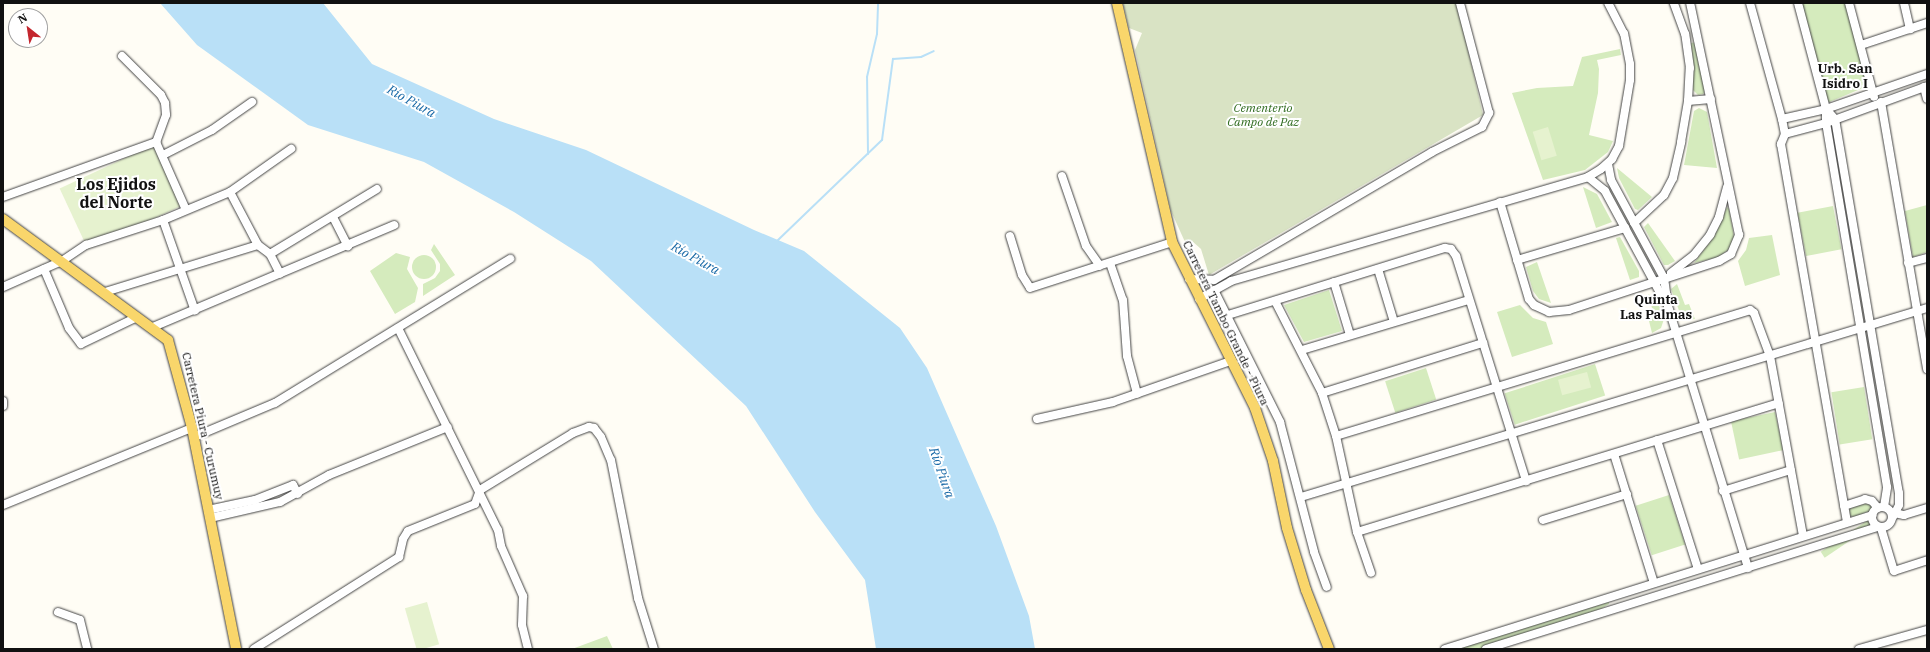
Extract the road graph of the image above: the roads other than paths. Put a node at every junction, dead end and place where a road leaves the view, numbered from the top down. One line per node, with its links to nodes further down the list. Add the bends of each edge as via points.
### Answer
1 (1117, 3): 46 (main road, Carretera Tambo Grande - Piura)
2 (1460, 3): 62 (street, via 1489,113 1482,127 1398,171 1214,280)
3 (1608, 3): 30 (street, via 1624,34 1630,64 1621,139 1616,153)
4 (1674, 3): 19 (street, via 1687,45 1690,68)
5 (1690, 3): 17 (street)
6 (1750, 3): 23 (street)
7 (1798, 3): 22 (street)
8 (1849, 3): 12 (street)
9 (1904, 3): 11 (street)
10 (1927, 23): 11 (street)
11 (1910, 29): 12 (street)
12 (1860, 45): 16 (street)
13 (122, 56): 27 (street, via 165,103 166,115)
14 (1927, 74): 16 (street)
15 (1926, 87): 18 (street); 21 (street)
16 (1873, 93): 21 (street); 22 (street)
17 (1711, 99): 19 (street); 33 (street)
18 (1927, 99)
19 (1688, 101): 42 (street, via 1673,178 1657,204)
20 (252, 102): 29 (street, via 212,130)
21 (1879, 103): 24 (street); 55 (street)
22 (1826, 109): 23 (street); 24 (street); 25 (street)
23 (1782, 119): 26 (street)
24 (1835, 119): 25 (street); 78 (street)
25 (1826, 123): 26 (street); 81 (street)
26 (1785, 134): 84 (street, via 1781,144)
27 (156, 142): 29 (street); 36 (street)
28 (291, 149): 35 (street)
29 (163, 155): 38 (street)
30 (1608, 164): 32 (street); 42 (street, via 1611,180)
31 (1062, 176): 56 (street, via 1086,246)
32 (1588, 177): 37 (street); 44 (street, via 1605,191)
33 (1727, 184): 61 (street, via 1719,216 1710,235 1694,255); 61 (street, via 1739,235 1735,249 1719,261)
34 (377, 189): 39 (street)
35 (230, 192): 38 (street); 47 (street)
36 (3, 197)
37 (1500, 202): 52 (street); 66 (street, via 1241,278)
38 (186, 210): 41 (street)
39 (332, 217): 48 (street); 49 (street)
40 (3, 219): 53 (main road, Carretera Piura - Curumuy)
41 (163, 220): 53 (street, via 86,245); 57 (street)
42 (1634, 223): 61 (street)
43 (394, 225): 48 (street)
44 (1625, 228): 52 (street); 64 (street)
45 (1010, 236): 56 (street, via 1022,275 1030,288)
46 (1172, 242): 54 (street); 62 (main road, Carretera Tambo Grande - Piura)
47 (258, 245): 49 (street); 57 (street)
48 (348, 246): 60 (street)
49 (270, 254): 60 (street)
50 (1927, 258): 55 (street)
51 (510, 259): 80 (street)
52 (1517, 260): 64 (street, via 1529,299 1534,305 1549,312 1568,310)
53 (62, 261): 58 (street); 67 (main road, Carretera Piura - Curumuy)
54 (1110, 263): 56 (street); 94 (street, via 1123,300 1127,356)
55 (1908, 263): 74 (street)
56 (1100, 266)
57 (180, 268): 67 (street); 73 (street)
58 (44, 269): 65 (street); 76 (street, via 69,328 81,344)
59 (1378, 269): 63 (street); 69 (street, via 1451,249 1456,256); 77 (street)
60 (280, 274): 73 (street)
61 (1664, 278): 64 (street); 71 (street)
62 (1189, 279): 68 (main road, Carretera Tambo Grande - Piura)
63 (1334, 282): 70 (street); 83 (street)
64 (1653, 282): 71 (street)
65 (3, 287)
66 (1214, 290): 68 (street); 75 (street)
67 (105, 292): 76 (main road, Carretera Piura - Curumuy)
68 (1199, 299): 89 (main road, Carretera Tambo Grande - Piura)
69 (1469, 300): 77 (street); 85 (street)
70 (1275, 301): 75 (street); 86 (street)
71 (1668, 306): 82 (street)
72 (1927, 308): 74 (street)
73 (194, 311): 79 (street)
74 (1917, 311): 78 (street); 88 (street)
75 (1228, 315): 112 (street, via 1274,406 1286,439)
76 (137, 316): 79 (main road, Carretera Piura - Curumuy)
77 (1394, 322): 83 (street)
78 (1870, 324): 81 (street); 119 (street, via 1899,494 1899,505)
79 (153, 327): 101 (main road, Carretera Piura - Curumuy, via 171,347)
80 (398, 328): 100 (street); 101 (street, via 275,403)
81 (1861, 328): 84 (street); 115 (street, via 1887,487)
82 (1676, 332): 87 (street, via 1750,310 1754,313); 91 (street); 92 (street)
83 (1350, 335): 86 (street)
84 (1816, 342): 87 (street); 114 (street)
85 (1483, 343): 92 (street); 93 (street)
86 (1302, 350): 93 (street)
87 (1770, 356): 91 (street); 96 (street)
88 (1926, 359): 90 (street)
89 (1231, 361): 94 (street); 139 (main road, Carretera Tambo Grande - Piura, via 1252,402 1265,436 1287,528 1306,590)
90 (1927, 369)
91 (1690, 380): 99 (street); 102 (street)
92 (1496, 386): 102 (street); 103 (street)
93 (1322, 393): 103 (street)
94 (1137, 394): 98 (street)
95 (3, 401): 97 (street)
96 (1779, 403): 99 (street); 106 (street)
97 (3, 406)
98 (1037, 419)
99 (1704, 426): 104 (street); 110 (street)
100 (448, 427): 109 (street); 117 (street, via 329,475 298,494)
101 (193, 432): 113 (street); 117 (main road, Carretera Piura - Curumuy)
102 (1512, 435): 107 (street); 108 (street)
103 (1336, 436): 108 (street)
104 (1657, 440): 105 (street); 128 (street)
105 (1614, 454): 107 (street); 111 (street)
106 (1791, 470): 110 (street); 124 (street)
107 (1526, 482): 123 (street)
108 (1346, 484): 112 (street); 123 (street)
109 (480, 490): 136 (street, via 475,504 408,531 403,539 399,557); 137 (street, via 521,589 522,625); 138 (street, via 584,427 594,428 610,460 638,598)
110 (1723, 491): 125 (street)
111 (1627, 494): 120 (street); 130 (street)
112 (1301, 497): 131 (street, via 1314,552)
113 (3, 505)
114 (1844, 506): 115 (street, via 1865,499); 121 (street)
115 (1881, 508): 118 (street); 119 (street)
116 (1927, 508): 119 (street, via 1904,515)
117 (209, 514): 135 (main road, Carretera Piura - Curumuy)
118 (1872, 515): 121 (street); 122 (street, via 1873,523)
119 (1894, 515): 122 (street, via 1888,526)
120 (1543, 520)
121 (1847, 522): 124 (street)
122 (1880, 528): 126 (street, via 1894,571); 127 (street)
123 (1357, 532): 129 (street)
124 (1803, 536): 125 (street)
125 (1744, 555): 127 (street); 128 (street)
126 (1927, 560)
127 (1748, 568): 141 (street)
128 (1698, 569): 130 (street)
129 (1371, 573)
130 (1654, 583): 140 (street)
131 (1327, 587)
132 (58, 612): 134 (street, via 80,620)
133 (1927, 630): 142 (street)
134 (87, 649)
135 (236, 649)
136 (254, 649)
137 (528, 649)
138 (654, 649)
139 (1329, 649)
140 (1445, 649)
141 (1486, 649)
142 (1859, 649)

